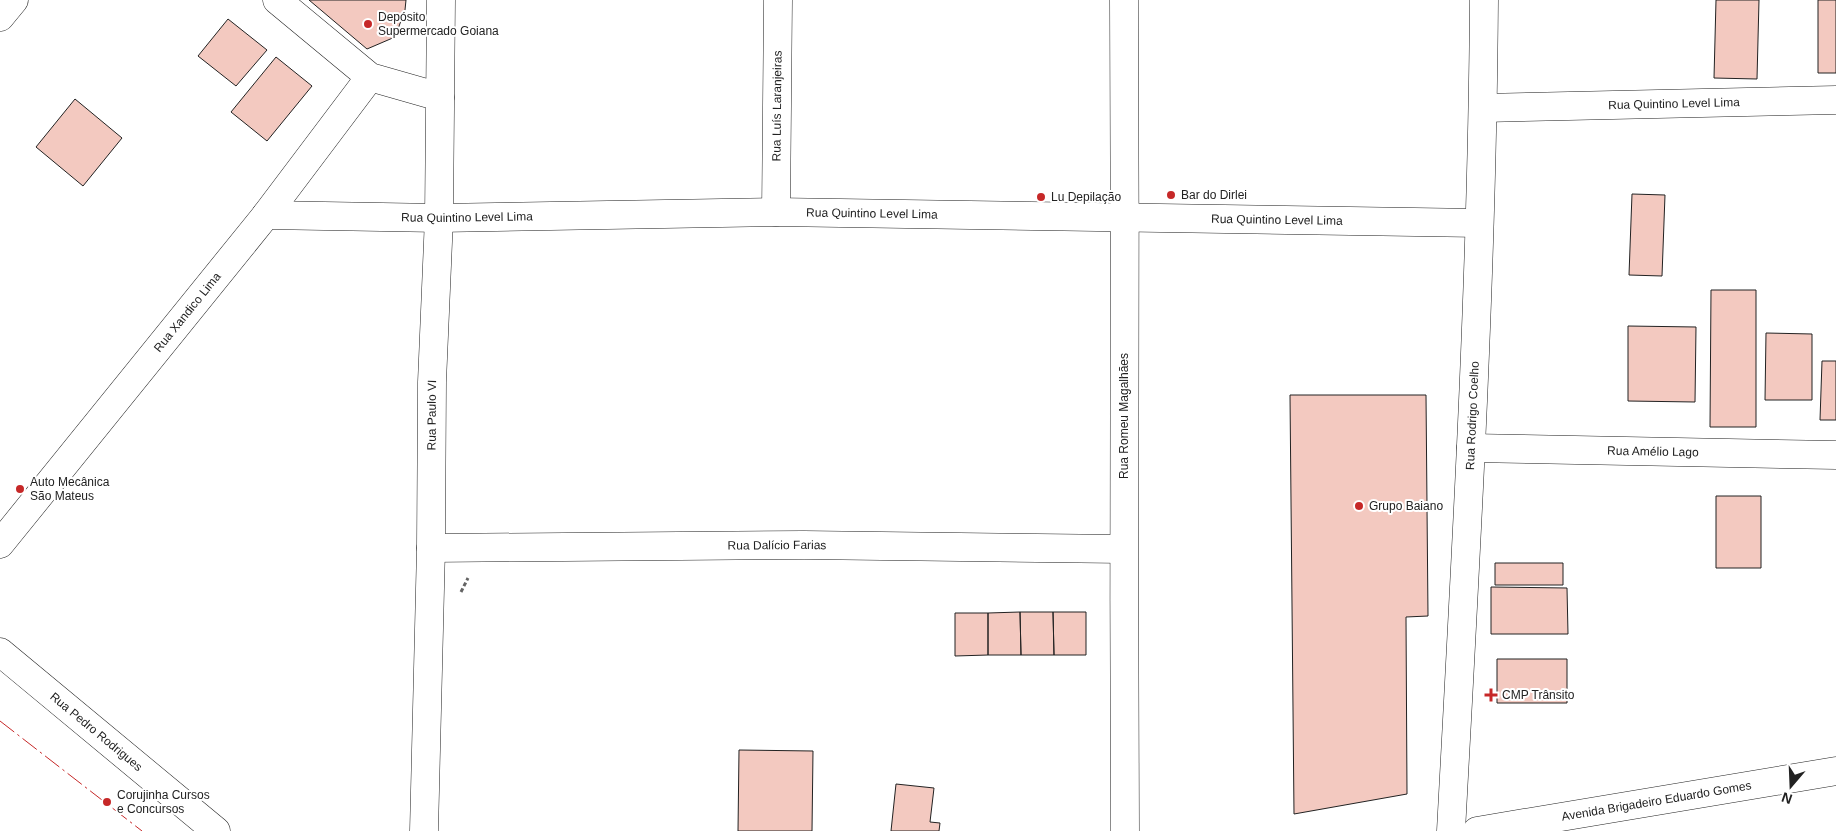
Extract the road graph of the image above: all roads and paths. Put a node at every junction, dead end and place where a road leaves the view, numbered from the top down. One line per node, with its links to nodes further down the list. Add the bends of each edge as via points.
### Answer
1 (14, 0): 7 (street)
2 (278, 0): 8 (street)
3 (441, 0): 9 (street, Rua Paulo VI)
4 (778, 0): 12 (street, Rua Luís Laranjeiras)
5 (1124, 0): 14 (street, Rua Romeu Magalhães)
6 (1484, 0): 11 (street, Rua Rodrigo Coelho)
7 (0, 17)
8 (370, 77): 9 (street); 13 (street, Rua Xandico Lima)
9 (440, 97): 15 (street, Rua Paulo VI)
10 (1836, 100): 11 (street, Rua Quintino Level Lima)
11 (1483, 108): 16 (street, Rua Rodrigo Coelho)
12 (776, 212): 14 (street, Rua Quintino Level Lima); 15 (street, Rua Quintino Level Lima)
13 (266, 215): 15 (street, Rua Quintino Level Lima); 19 (street, Rua Xandico Lima)
14 (1126, 217): 16 (street, Rua Quintino Level Lima); 21 (street, Rua Romeu Magalhães)
15 (439, 218): 20 (street, Rua Paulo VI, via 432,382)
16 (1479, 223): 17 (street, Rua Rodrigo Coelho)
17 (1472, 448): 18 (street, Rua Amélio Lago); 29 (street, Rua Rodrigo Coelho)
18 (1836, 455)
19 (0, 544)
20 (431, 548): 21 (street, Rua Dalício Farias, via 804,545); 27 (street, Rua Paulo VI)
21 (1123, 549): 28 (street, Rua Romeu Magalhães)
22 (473, 575): 23 (path, via 467,579)
23 (460, 595)
24 (0, 652): 26 (street, Rua Pedro Rodrigues)
25 (1836, 771): 30 (street, Avenida Brigadeiro Eduardo Gomes)
26 (216, 831)
27 (424, 831)
28 (1126, 831)
29 (1452, 831)
30 (1477, 831)

